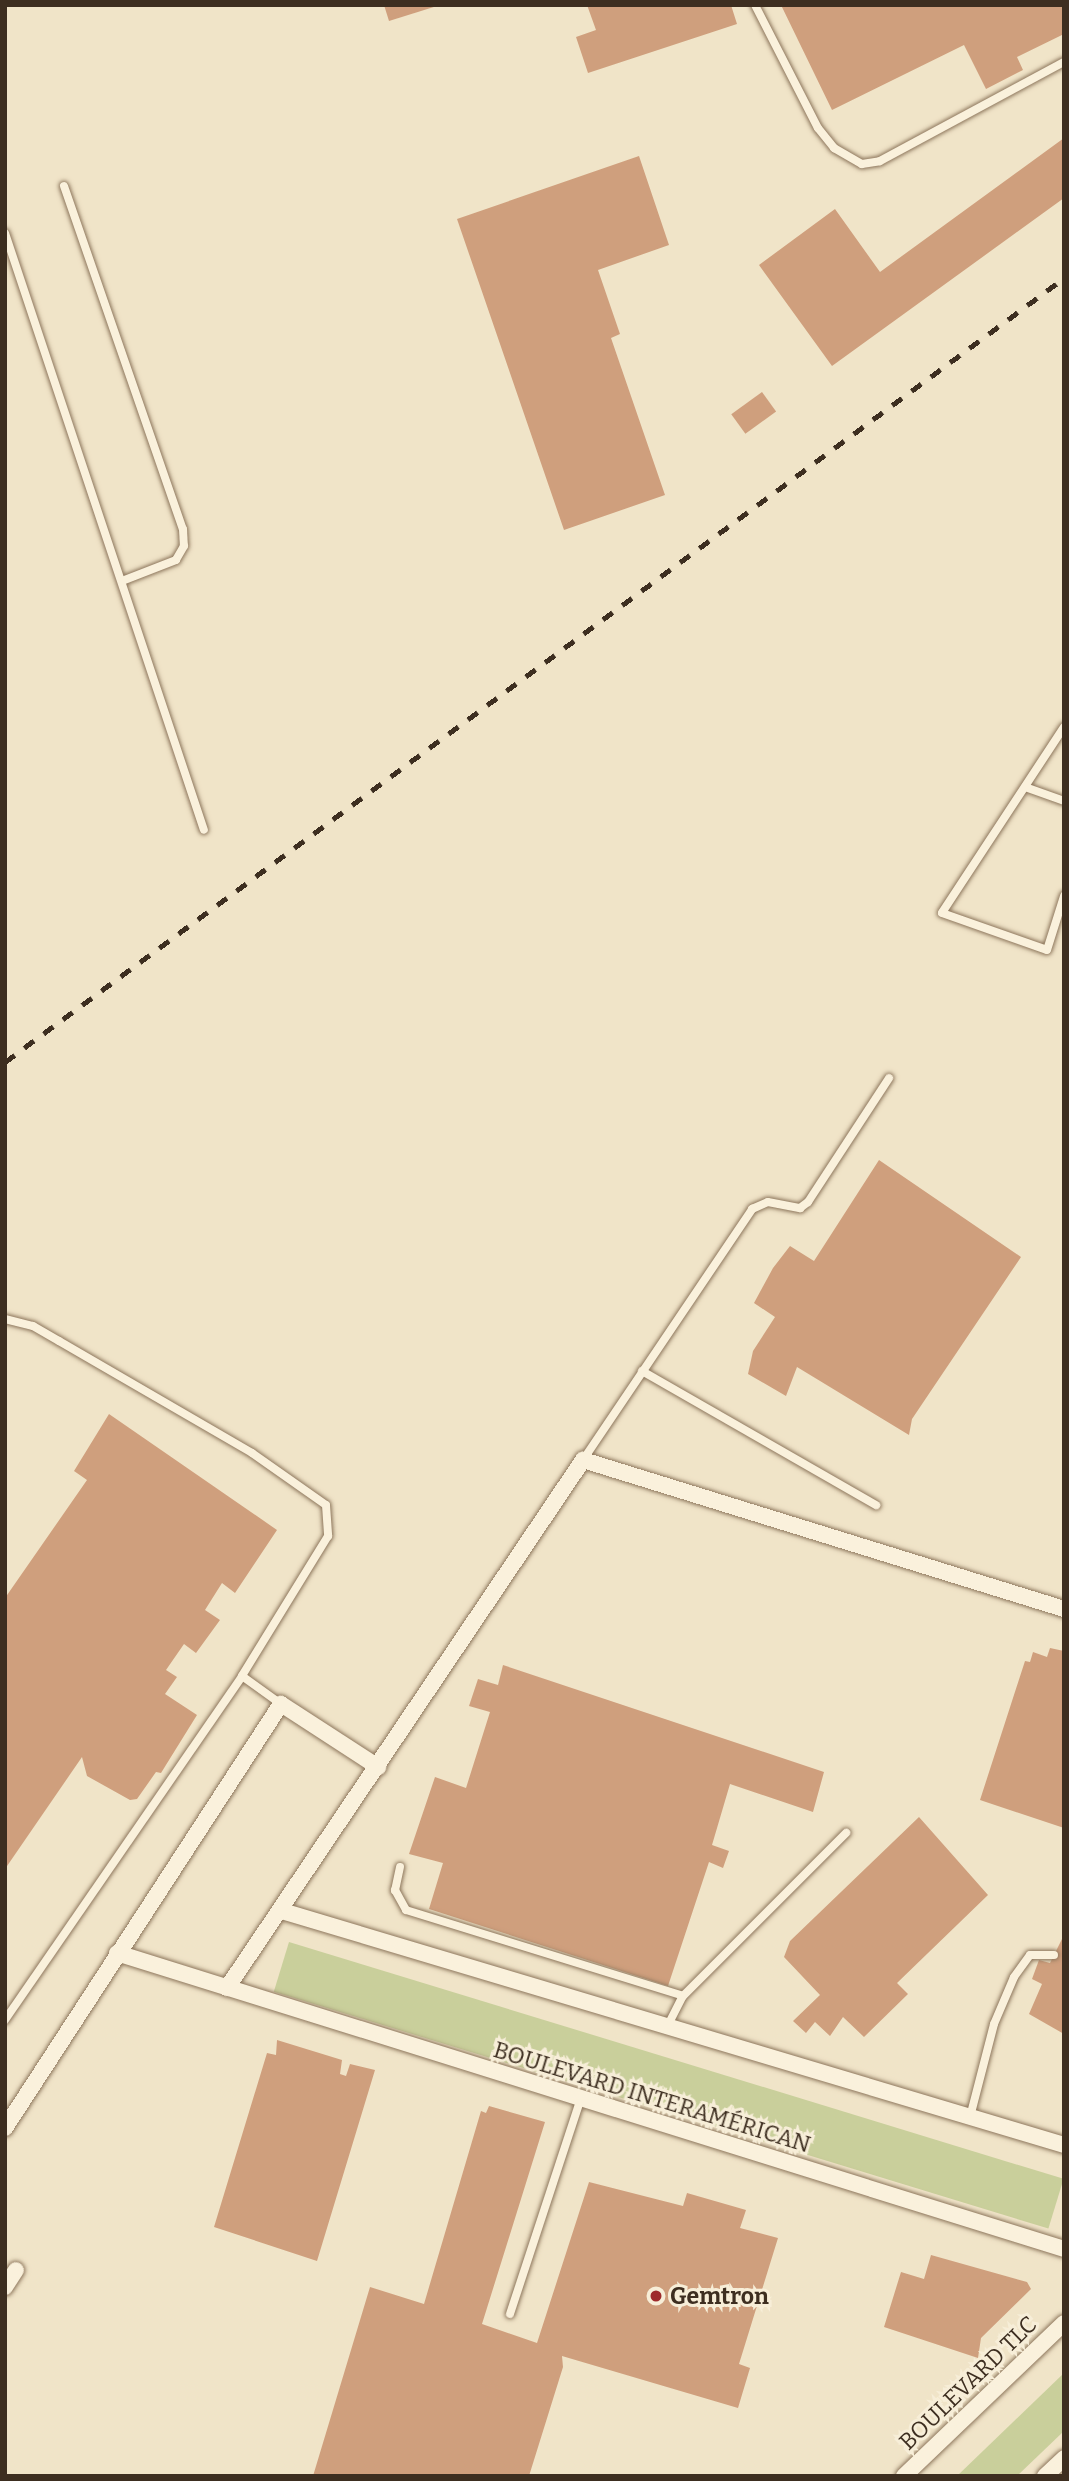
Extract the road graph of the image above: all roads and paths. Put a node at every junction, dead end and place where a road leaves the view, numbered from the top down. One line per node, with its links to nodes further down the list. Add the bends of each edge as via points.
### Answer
1 (755, 5): 2 (lane, via 818,128 834,148 862,164 880,162)
2 (1064, 62)
3 (64, 186): 5 (lane, via 183,529 184,546 176,560)
4 (5, 233): 5 (lane)
5 (122, 581): 9 (lane)
6 (1064, 727): 7 (lane)
7 (1025, 787): 8 (lane); 10 (lane, via 942,913 1047,950)
8 (1064, 801)
9 (204, 830)
10 (1064, 896)
11 (889, 1078): 13 (lane, via 808,1202 800,1208 768,1202 752,1209)
12 (5, 1319): 17 (lane, via 33,1326 252,1453 326,1505 328,1536)
13 (642, 1371): 14 (lane); 15 (lane)
14 (583, 1460): 16 (street); 19 (street)
15 (876, 1505)
16 (1064, 1609)
17 (242, 1676): 18 (lane); 27 (lane)
18 (281, 1704): 19 (street); 23 (street)
19 (378, 1767): 22 (street)
20 (846, 1833): 26 (lane)
21 (400, 1867): 26 (lane, via 395,1890 406,1910)
22 (282, 1911): 25 (street); 28 (street)
23 (117, 1954): 25 (street, BOULEVARD INTERAMÉRICAN); 31 (street)
24 (1054, 1955): 30 (lane, via 1030,1955 1014,1977 994,2024)
25 (227, 1988): 29 (street, BOULEVARD INTERAMÉRICAN)
26 (683, 1996): 28 (lane)
27 (5, 2020)
28 (668, 2025): 30 (street)
29 (580, 2098): 33 (street, BOULEVARD INTERAMÉRICAN); 36 (lane)
30 (970, 2117): 32 (street)
31 (5, 2128)
32 (1064, 2145)
33 (1064, 2249)
34 (16, 2270): 35 (street)
35 (5, 2287)
36 (510, 2314)
37 (1064, 2323): 39 (street, BOULEVARD TLC)
38 (1064, 2458): 40 (street)
39 (904, 2476)
40 (1045, 2476)

